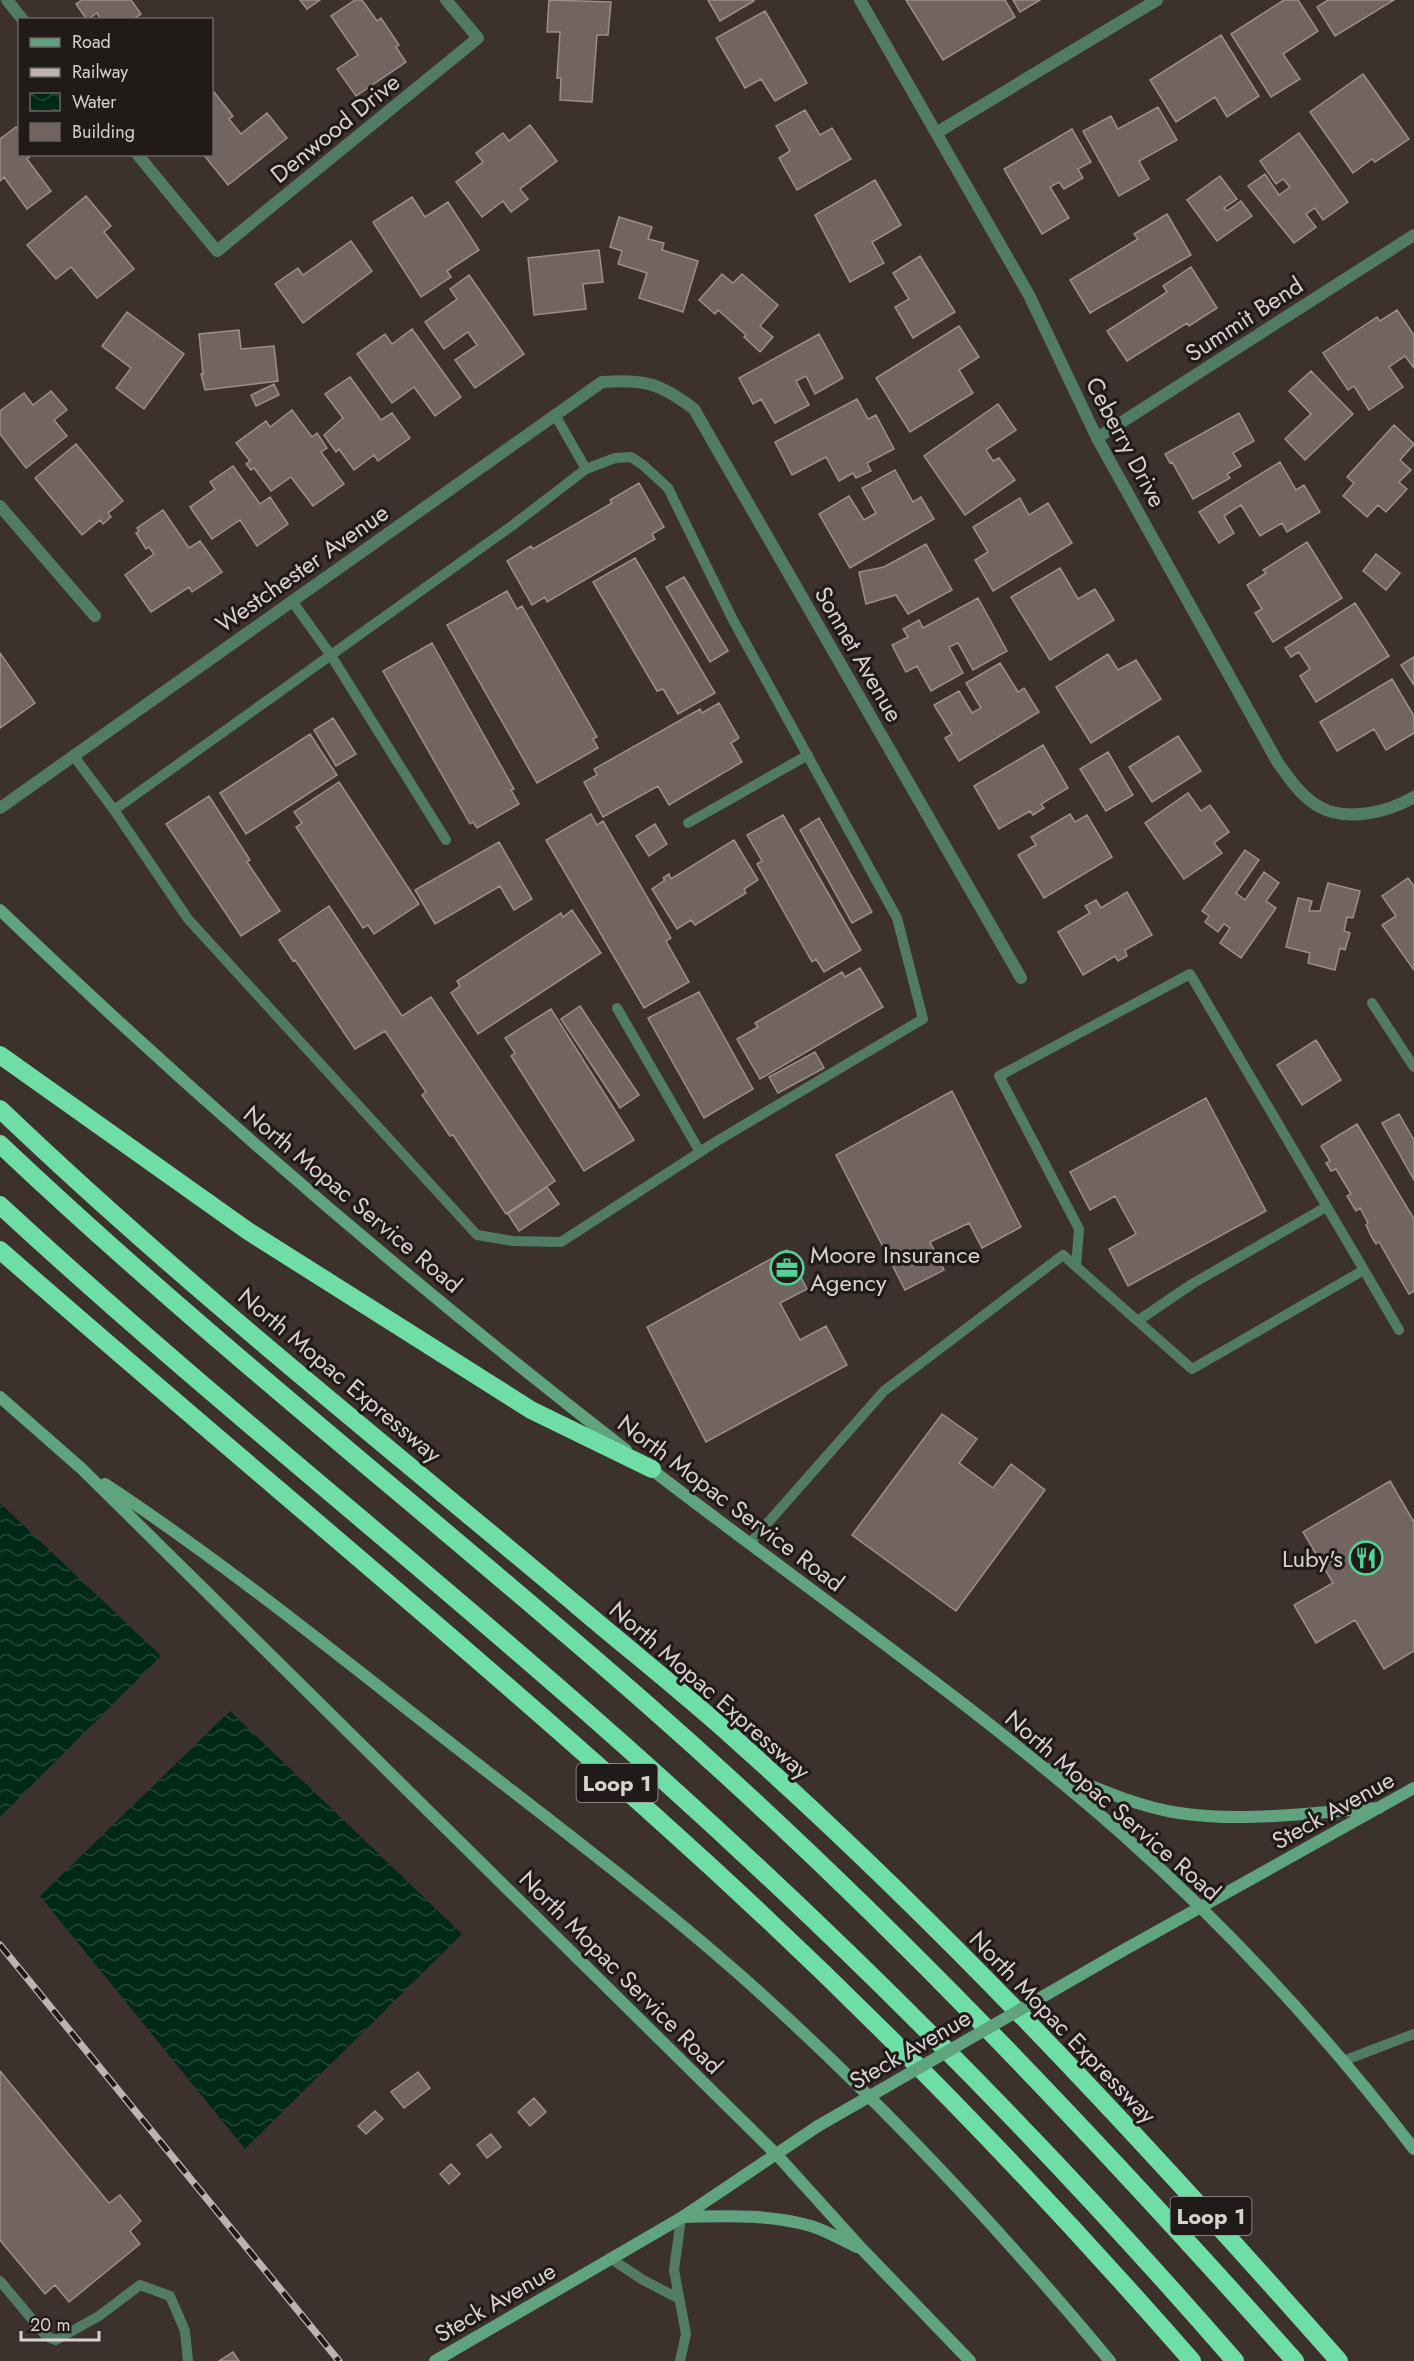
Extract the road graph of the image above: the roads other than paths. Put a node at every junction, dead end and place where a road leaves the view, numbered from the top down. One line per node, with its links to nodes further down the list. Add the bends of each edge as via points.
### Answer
1 (7, 0): 5 (street)
2 (446, 0): 7 (street, Denwood Drive, via 478,38 217,251)
3 (860, 0): 6 (street, Ceberry Drive)
4 (1157, 0): 6 (street)
5 (22, 18)
6 (936, 133): 11 (street, Ceberry Drive, via 1029,295)
7 (139, 156)
8 (1414, 235): 11 (street, Summit Bend)
9 (635, 380): 10 (street, Westchester Avenue, via 602,382); 25 (street, Sonnet Avenue, via 671,392 694,409)
10 (555, 415): 12 (lane); 14 (street, Westchester Avenue)
11 (1097, 438): 19 (street, Ceberry Drive, via 1278,763 1298,789 1320,808 1363,816)
12 (586, 469): 16 (lane); 17 (lane, via 615,458 631,457 668,488 733,620)
13 (0, 506): 15 (street)
14 (292, 601): 16 (lane); 18 (street, Westchester Avenue)
15 (95, 616)
16 (330, 654): 21 (lane); 23 (lane)
17 (808, 755): 22 (lane); 32 (lane, via 897,918 922,1019)
18 (73, 756): 20 (street, Westchester Avenue); 21 (lane)
19 (1414, 797)
20 (0, 808)
21 (114, 810): 32 (lane, via 188,919 477,1235 561,1242)
22 (688, 823)
23 (446, 840)
24 (0, 910): 42 (main road, North Mopac Service Road, via 249,1142 562,1400)
25 (1021, 978)
26 (1372, 1003): 29 (lane)
27 (617, 1008): 32 (lane)
28 (0, 1055): 42 (highway, via 278,1250 531,1410)
29 (1414, 1067)
30 (0, 1109): 65 (highway, North Mopac Expressway / Loop 1, via 191,1282 734,1738 897,1892 1080,2075)
31 (0, 1144): 64 (highway, via 190,1314 649,1706 813,1856 1060,2102)
32 (700, 1152)
33 (0, 1205): 63 (highway, via 622,1743 782,1887 1024,2128)
34 (1326, 1207): 36 (lane, via 1190,974 999,1076 1079,1229); 37 (lane); 38 (lane, via 1192,1284)
35 (0, 1250): 62 (highway, Loop 1, via 657,1818 820,1970 998,2150)
36 (1076, 1266): 38 (lane); 43 (lane, via 1063,1255 884,1392)
37 (1364, 1270): 38 (lane, via 1192,1369); 39 (lane)
38 (1139, 1320)
39 (1399, 1330)
40 (0, 1397): 41 (main road, North Mopac Service Road)
41 (82, 1469): 51 (main road, North Mopac Service Road); 61 (main road, via 174,1529 314,1635 646,1895 749,1984 970,2200)
42 (652, 1469): 43 (main road, North Mopac Service Road)
43 (750, 1544): 44 (main road, North Mopac Service Road)
44 (1038, 1764): 46 (main road, via 1136,1803 1179,1813 1262,1816); 47 (main road, North Mopac Service Road, via 1122,1834)
45 (1414, 1788): 46 (main road, Steck Avenue)
46 (1379, 1809): 47 (main road, Steck Avenue)
47 (1200, 1907): 49 (main road, North Mopac Service Road); 51 (main road, Steck Avenue, bridge, via 818,2126)
48 (1414, 2034): 49 (lane)
49 (1343, 2061): 50 (main road, North Mopac Service Road)
50 (1414, 2149)
51 (777, 2155): 52 (main road, Steck Avenue); 53 (main road, North Mopac Service Road)
52 (681, 2218): 53 (main road, via 746,2215 780,2220 812,2226); 54 (main road, Steck Avenue); 56 (lane, via 674,2270)
53 (862, 2249): 60 (main road, North Mopac Service Road)
54 (610, 2258): 56 (lane); 58 (main road, Steck Avenue)
55 (0, 2280): 57 (lane, via 46,2336 56,2340 99,2316 140,2286 170,2296 185,2331)
56 (678, 2298): 59 (lane, via 686,2334)
57 (188, 2361)
58 (435, 2361)
59 (680, 2361)
60 (970, 2361)
61 (1110, 2361)
62 (1192, 2361)
63 (1235, 2361)
64 (1295, 2361)
65 (1339, 2361)

